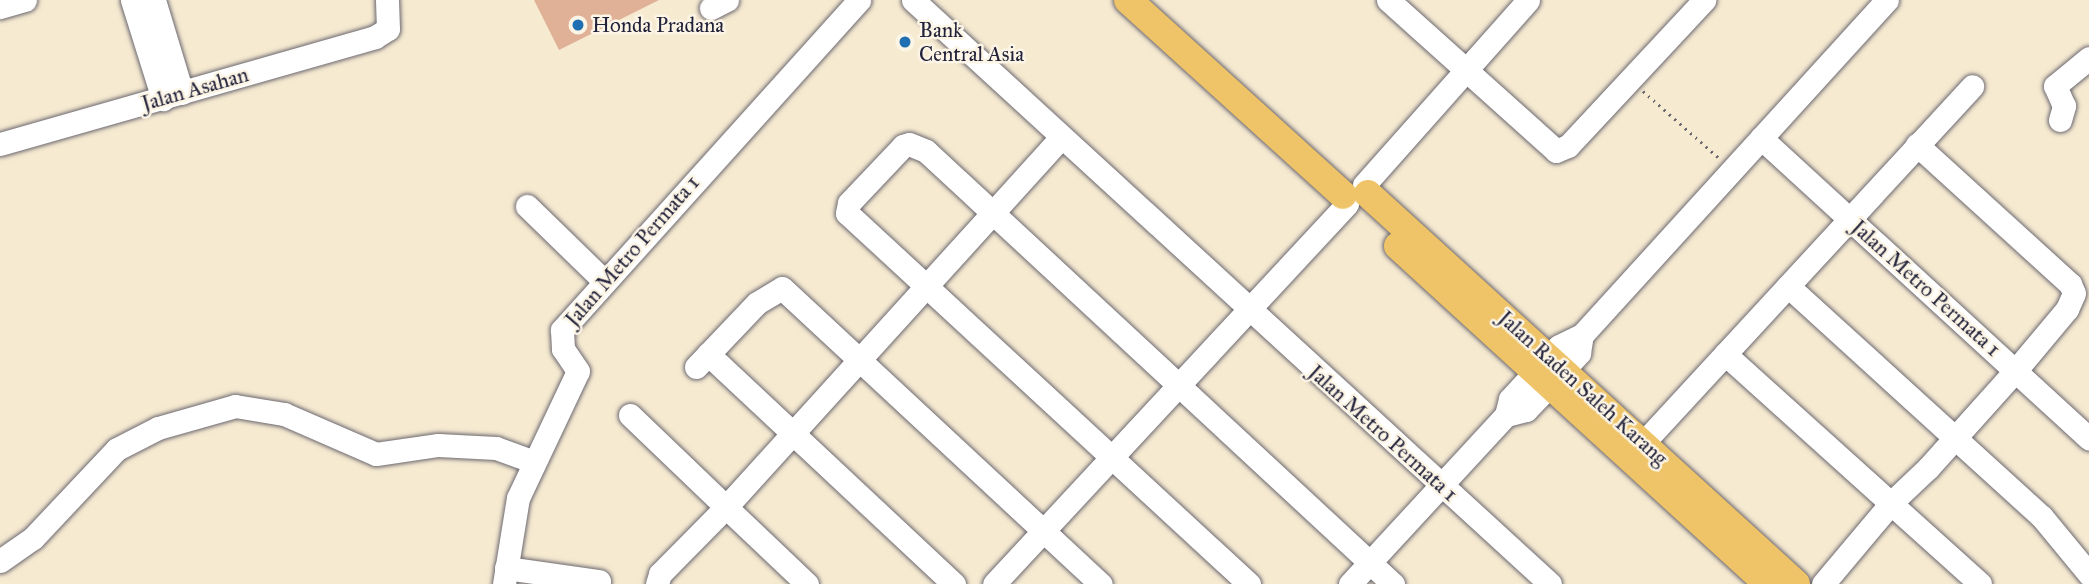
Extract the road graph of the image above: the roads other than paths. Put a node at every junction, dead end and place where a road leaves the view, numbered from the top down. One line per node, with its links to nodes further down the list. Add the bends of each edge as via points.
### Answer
1 (25, 0): 13 (street)
2 (132, 0): 17 (street)
3 (154, 0): 17 (street)
4 (387, 0): 17 (street, Jalan Asahan, via 388,29 375,37)
5 (859, 0): 27 (street, Jalan Metro Permata 1)
6 (913, 0): 19 (street, Jalan Metro Permata 1)
7 (1128, 0): 23 (main road, Jalan Raden Saleh Karang)
8 (1157, 0): 23 (main road, Jalan Raden Saleh Karang)
9 (1388, 0): 15 (street)
10 (1528, 0): 15 (street)
11 (1704, 0): 15 (street, via 1568,146 1556,151)
12 (1887, 0): 20 (street)
13 (0, 7)
14 (2089, 58): 18 (street, via 2055,86 2064,106)
15 (1463, 70): 23 (street)
16 (1972, 86): 22 (street)
17 (173, 96): 21 (street, Jalan Asahan)
18 (2060, 120)
19 (1061, 137): 25 (street); 30 (street, Jalan Metro Permata 1)
20 (1761, 138): 26 (street, Jalan Metro Permata 1); 34 (street, via 1582,335 1564,341)
21 (0, 144)
22 (1917, 145): 26 (street); 33 (street, via 2070,284 2074,293 2067,309)
23 (1356, 194): 30 (street); 34 (main road, Jalan Raden Saleh Karang)
24 (527, 206): 27 (street)
25 (995, 213): 29 (street); 29 (street, via 926,152 909,144 849,203 846,213); 35 (street)
26 (1849, 219): 28 (street); 33 (street, Jalan Metro Permata 1)
27 (603, 280): 42 (street, Jalan Metro Permata 1, via 562,330 563,349 578,371)
28 (1788, 286): 31 (street); 38 (street)
29 (925, 287): 32 (street); 41 (street)
30 (1248, 309): 35 (street); 43 (street, Jalan Metro Permata 1)
31 (1725, 354): 40 (street); 44 (street)
32 (860, 359): 37 (street); 37 (street, via 782,288 757,303 702,361); 46 (street)
33 (2016, 370): 38 (street); 39 (street, Jalan Metro Permata 1)
34 (1549, 371): 40 (main road, Jalan Raden Saleh Karang); 43 (street, via 1526,410 1506,415); 62 (main road, Jalan Raden Saleh Karang)
35 (1177, 386): 41 (street); 48 (street)
36 (630, 415): 45 (street)
37 (795, 435): 45 (street); 55 (street)
38 (1956, 436): 44 (street); 49 (street, via 2042,517)
39 (2089, 439)
40 (1644, 442): 63 (main road, Jalan Raden Saleh Karang)
41 (1110, 457): 46 (street); 58 (street)
42 (532, 461): 47 (street, via 496,448 438,444 376,454 284,414 235,406 124,444 33,538); 50 (street, Jalan Metro Permata 1, via 518,499)
43 (1442, 487): 48 (street); 61 (street, Jalan Metro Permata 1)
44 (1891, 502): 64 (street); 65 (street)
45 (726, 507): 53 (street, via 660,574); 54 (street)
46 (1043, 530): 56 (street); 57 (street)
47 (0, 561)
48 (1370, 564): 59 (street); 60 (street)
49 (2089, 574)
50 (505, 576): 51 (street)
51 (562, 581): 52 (street)
52 (599, 581)
53 (657, 584)
54 (807, 584)
55 (954, 584)
56 (994, 584)
57 (1101, 584)
58 (1249, 584)
59 (1350, 584)
60 (1393, 584)
61 (1550, 584)
62 (1768, 584)
63 (1796, 584)
64 (1823, 584)
65 (1980, 584)

